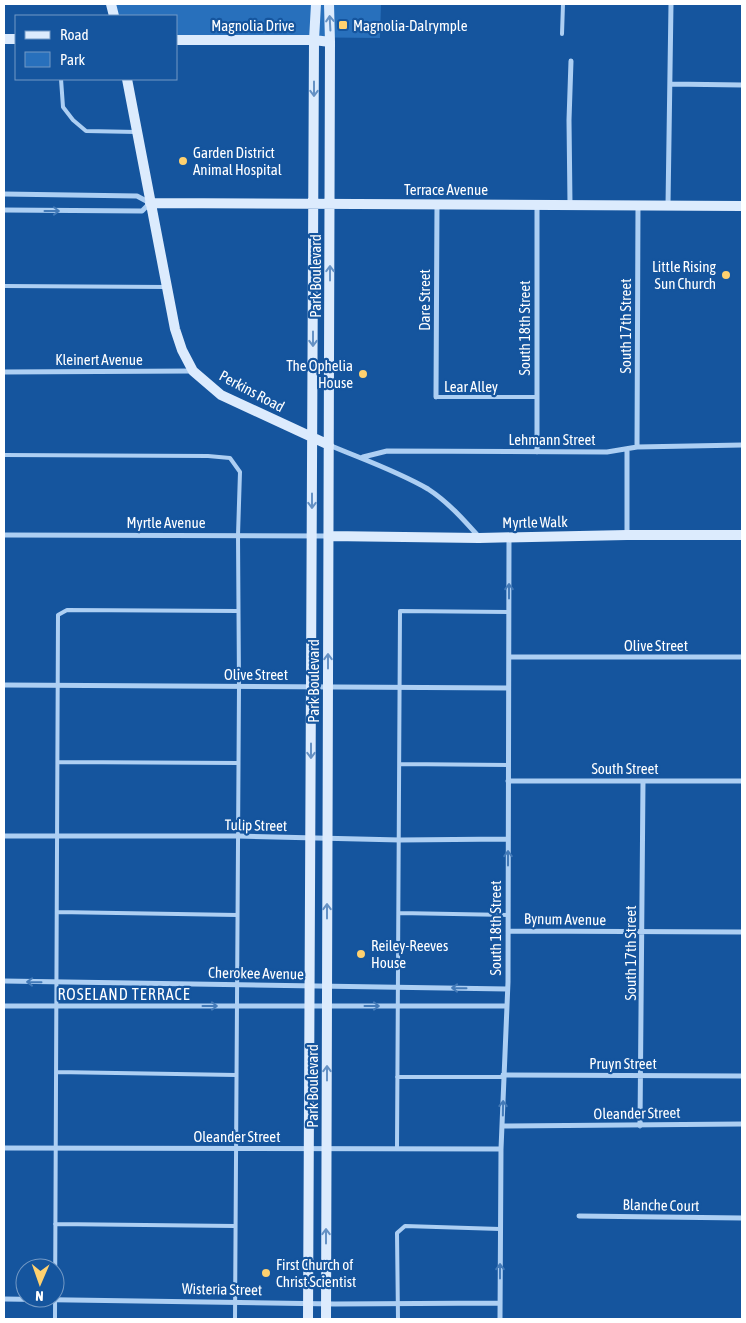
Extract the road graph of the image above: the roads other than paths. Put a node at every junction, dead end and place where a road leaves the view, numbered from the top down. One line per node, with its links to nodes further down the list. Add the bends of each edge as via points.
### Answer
1 (316, 4): 7 (street)
2 (329, 4): 8 (street, Park Boulevard, one-way to 2)
3 (563, 4): 5 (lane)
4 (671, 4): 12 (street)
5 (562, 34)
6 (178, 40): 7 (street, Magnolia Drive)
7 (314, 40): 8 (street, Magnolia Drive); 17 (street, one-way to 17)
8 (330, 42): 18 (street, Park Boulevard)
9 (571, 61): 21 (street)
10 (61, 80): 14 (lane, via 63,107 86,131)
11 (127, 80): 14 (street, Perkins Road)
12 (670, 84): 13 (street); 23 (street)
13 (742, 85)
14 (136, 132): 16 (street, Perkins Road)
15 (4, 194): 16 (street, Terrace Avenue, via 137,196)
16 (150, 203): 17 (street, Terrace Avenue); 25 (street, Terrace Avenue, one-way to 16, via 142,211); 27 (street, Perkins Road)
17 (314, 204): 18 (street, Terrace Avenue); 32 (street, one-way to 32)
18 (330, 204): 19 (street, Terrace Avenue); 33 (street, Park Boulevard, one-way to 18)
19 (437, 204): 20 (street, Terrace Avenue); 30 (street, Dare Street)
20 (537, 204): 21 (street, Terrace Avenue); 31 (street, South 18th Street)
21 (570, 204): 22 (street, Terrace Avenue)
22 (638, 205): 23 (street, Terrace Avenue); 35 (street, South 17th Street)
23 (668, 205): 24 (street, Terrace Avenue)
24 (742, 206)
25 (4, 210)
26 (4, 286): 27 (lane)
27 (167, 287): 28 (street, Perkins Road, via 175,329)
28 (193, 371): 29 (street, Kleinert Avenue); 32 (street, Perkins Road, via 221,395)
29 (4, 372)
30 (436, 397): 31 (lane, Lear Alley)
31 (536, 398): 37 (street, South 18th Street)
32 (312, 437): 33 (street, Perkins Road); 43 (street, one-way to 43)
33 (329, 445): 39 (street, Perkins Road); 44 (street, Park Boulevard)
34 (742, 445): 35 (street, Lehmann Street)
35 (637, 447): 36 (street, Lehmann Street)
36 (627, 450): 37 (street, Lehmann Street); 42 (street)
37 (537, 452): 39 (street, Lehmann Street, via 387,451)
38 (4, 455): 41 (lane, via 230,458 240,472)
39 (363, 457): 47 (street, Perkins Road, via 429,490 451,507)
40 (4, 535): 41 (street, Myrtle Avenue)
41 (238, 535): 43 (street, Myrtle Avenue); 48 (lane)
42 (627, 535): 45 (street, Myrtle Walk); 46 (street, Myrtle Walk)
43 (312, 536): 44 (street, Myrtle Avenue); 55 (street)
44 (329, 536): 47 (street, Myrtle Walk); 56 (street, Park Boulevard, one-way to 44)
45 (742, 536)
46 (509, 537): 47 (street, Myrtle Walk); 49 (street, South 18th Street, one-way to 46)
47 (479, 538)
48 (238, 611): 53 (lane, via 66,610 58,615); 54 (lane)
49 (509, 612): 50 (street, South 18th Street); 57 (lane, via 400,611)
50 (509, 657): 51 (street, Olive Street); 58 (street, South 18th Street)
51 (742, 657)
52 (4, 685): 53 (street, Olive Street)
53 (58, 685): 54 (street, Olive Street); 59 (lane)
54 (239, 686): 55 (street, Olive Street); 60 (lane)
55 (311, 687): 56 (street, Olive Street); 69 (street, one-way to 69)
56 (328, 687): 57 (street, Olive Street); 70 (street, Park Boulevard)
57 (401, 687): 58 (street, Olive Street); 61 (lane)
58 (508, 688): 62 (street, South 18th Street)
59 (58, 762): 60 (lane); 67 (lane)
60 (238, 763): 68 (lane)
61 (400, 764): 62 (lane); 72 (lane)
62 (508, 765): 63 (street, South 18th Street)
63 (508, 781): 64 (street, South Street); 71 (street, South 18th Street)
64 (643, 781): 65 (street, South Street); 78 (street, South 17th Street)
65 (742, 781)
66 (4, 836): 67 (street, Tulip Street)
67 (58, 836): 68 (street, Tulip Street); 73 (lane)
68 (238, 836): 69 (street, Tulip Street); 76 (lane)
69 (311, 838): 70 (street, Tulip Street); 83 (street)
70 (328, 839): 72 (street, Tulip Street); 84 (street, Park Boulevard, one-way to 70)
71 (508, 839): 72 (street, Tulip Street); 75 (street, South 18th Street, one-way to 71)
72 (400, 840): 74 (lane)
73 (57, 912): 76 (lane); 81 (lane)
74 (399, 913): 75 (lane, Bynum Avenue); 85 (lane)
75 (508, 914): 77 (street, South 18th Street)
76 (237, 915): 82 (lane)
77 (508, 931): 78 (street, Bynum Avenue); 86 (street, South 18th Street)
78 (643, 932): 79 (street, Bynum Avenue); 96 (street, South 17th Street)
79 (742, 932)
80 (4, 981): 81 (street, Cherokee Avenue, one-way to 80)
81 (56, 982): 82 (street, Cherokee Avenue); 88 (lane)
82 (236, 984): 83 (street, Cherokee Avenue); 89 (lane)
83 (310, 986): 84 (street, Cherokee Avenue); 90 (street)
84 (327, 986): 85 (street, Cherokee Avenue); 91 (street, Park Boulevard)
85 (398, 987): 86 (street, Cherokee Avenue, one-way to 85); 92 (lane)
86 (508, 989): 93 (street, South 18th Street)
87 (4, 1006): 88 (street)
88 (56, 1006): 89 (street, one-way to 89); 94 (lane)
89 (236, 1006): 90 (street); 95 (lane)
90 (310, 1006): 91 (street); 106 (street)
91 (327, 1006): 92 (street, one-way to 92); 107 (street, Park Boulevard, one-way to 91)
92 (398, 1006): 93 (street); 99 (lane)
93 (507, 1006): 97 (street, South 18th Street)
94 (56, 1072): 95 (lane); 104 (lane)
95 (236, 1075): 105 (lane)
96 (642, 1075): 97 (street, Pruyn Street); 98 (street, Pruyn Street); 102 (street, South 17th Street)
97 (503, 1076): 99 (lane); 101 (street, South 18th Street, one-way to 97)
98 (742, 1076)
99 (398, 1077): 108 (lane)
100 (742, 1124): 102 (street, Oleander Street)
101 (502, 1126): 102 (street, Oleander Street); 109 (street, South 18th Street)
102 (640, 1126)
103 (4, 1148): 104 (street, Oleander Street)
104 (55, 1148): 105 (street, Oleander Street); 112 (lane)
105 (236, 1148): 106 (street, Oleander Street); 113 (lane)
106 (309, 1149): 107 (street, Oleander Street); 119 (street)
107 (326, 1149): 108 (street, Oleander Street); 120 (street, Park Boulevard, one-way to 107)
108 (397, 1149): 109 (street, Oleander Street)
109 (501, 1149): 114 (street, South 18th Street)
110 (578, 1216): 111 (street, Blanche Court)
111 (742, 1218)
112 (55, 1224): 113 (lane); 115 (lane)
113 (235, 1226): 117 (lane)
114 (500, 1229): 118 (lane, via 405,1226 397,1233); 121 (street, South 18th Street, one-way to 114)
115 (55, 1258)
116 (65, 1299): 117 (street, Wisteria Street)
117 (235, 1301): 119 (street, Wisteria Street); 122 (lane)
118 (397, 1302): 120 (street, Wisteria Street); 121 (street, Wisteria Street); 125 (lane)
119 (309, 1303): 120 (street, Wisteria Street); 123 (street)
120 (326, 1303): 124 (street, Park Boulevard)
121 (500, 1303): 126 (street, South 18th Street)
122 (235, 1319)
123 (308, 1319)
124 (326, 1319)
125 (398, 1319)
126 (500, 1319)

